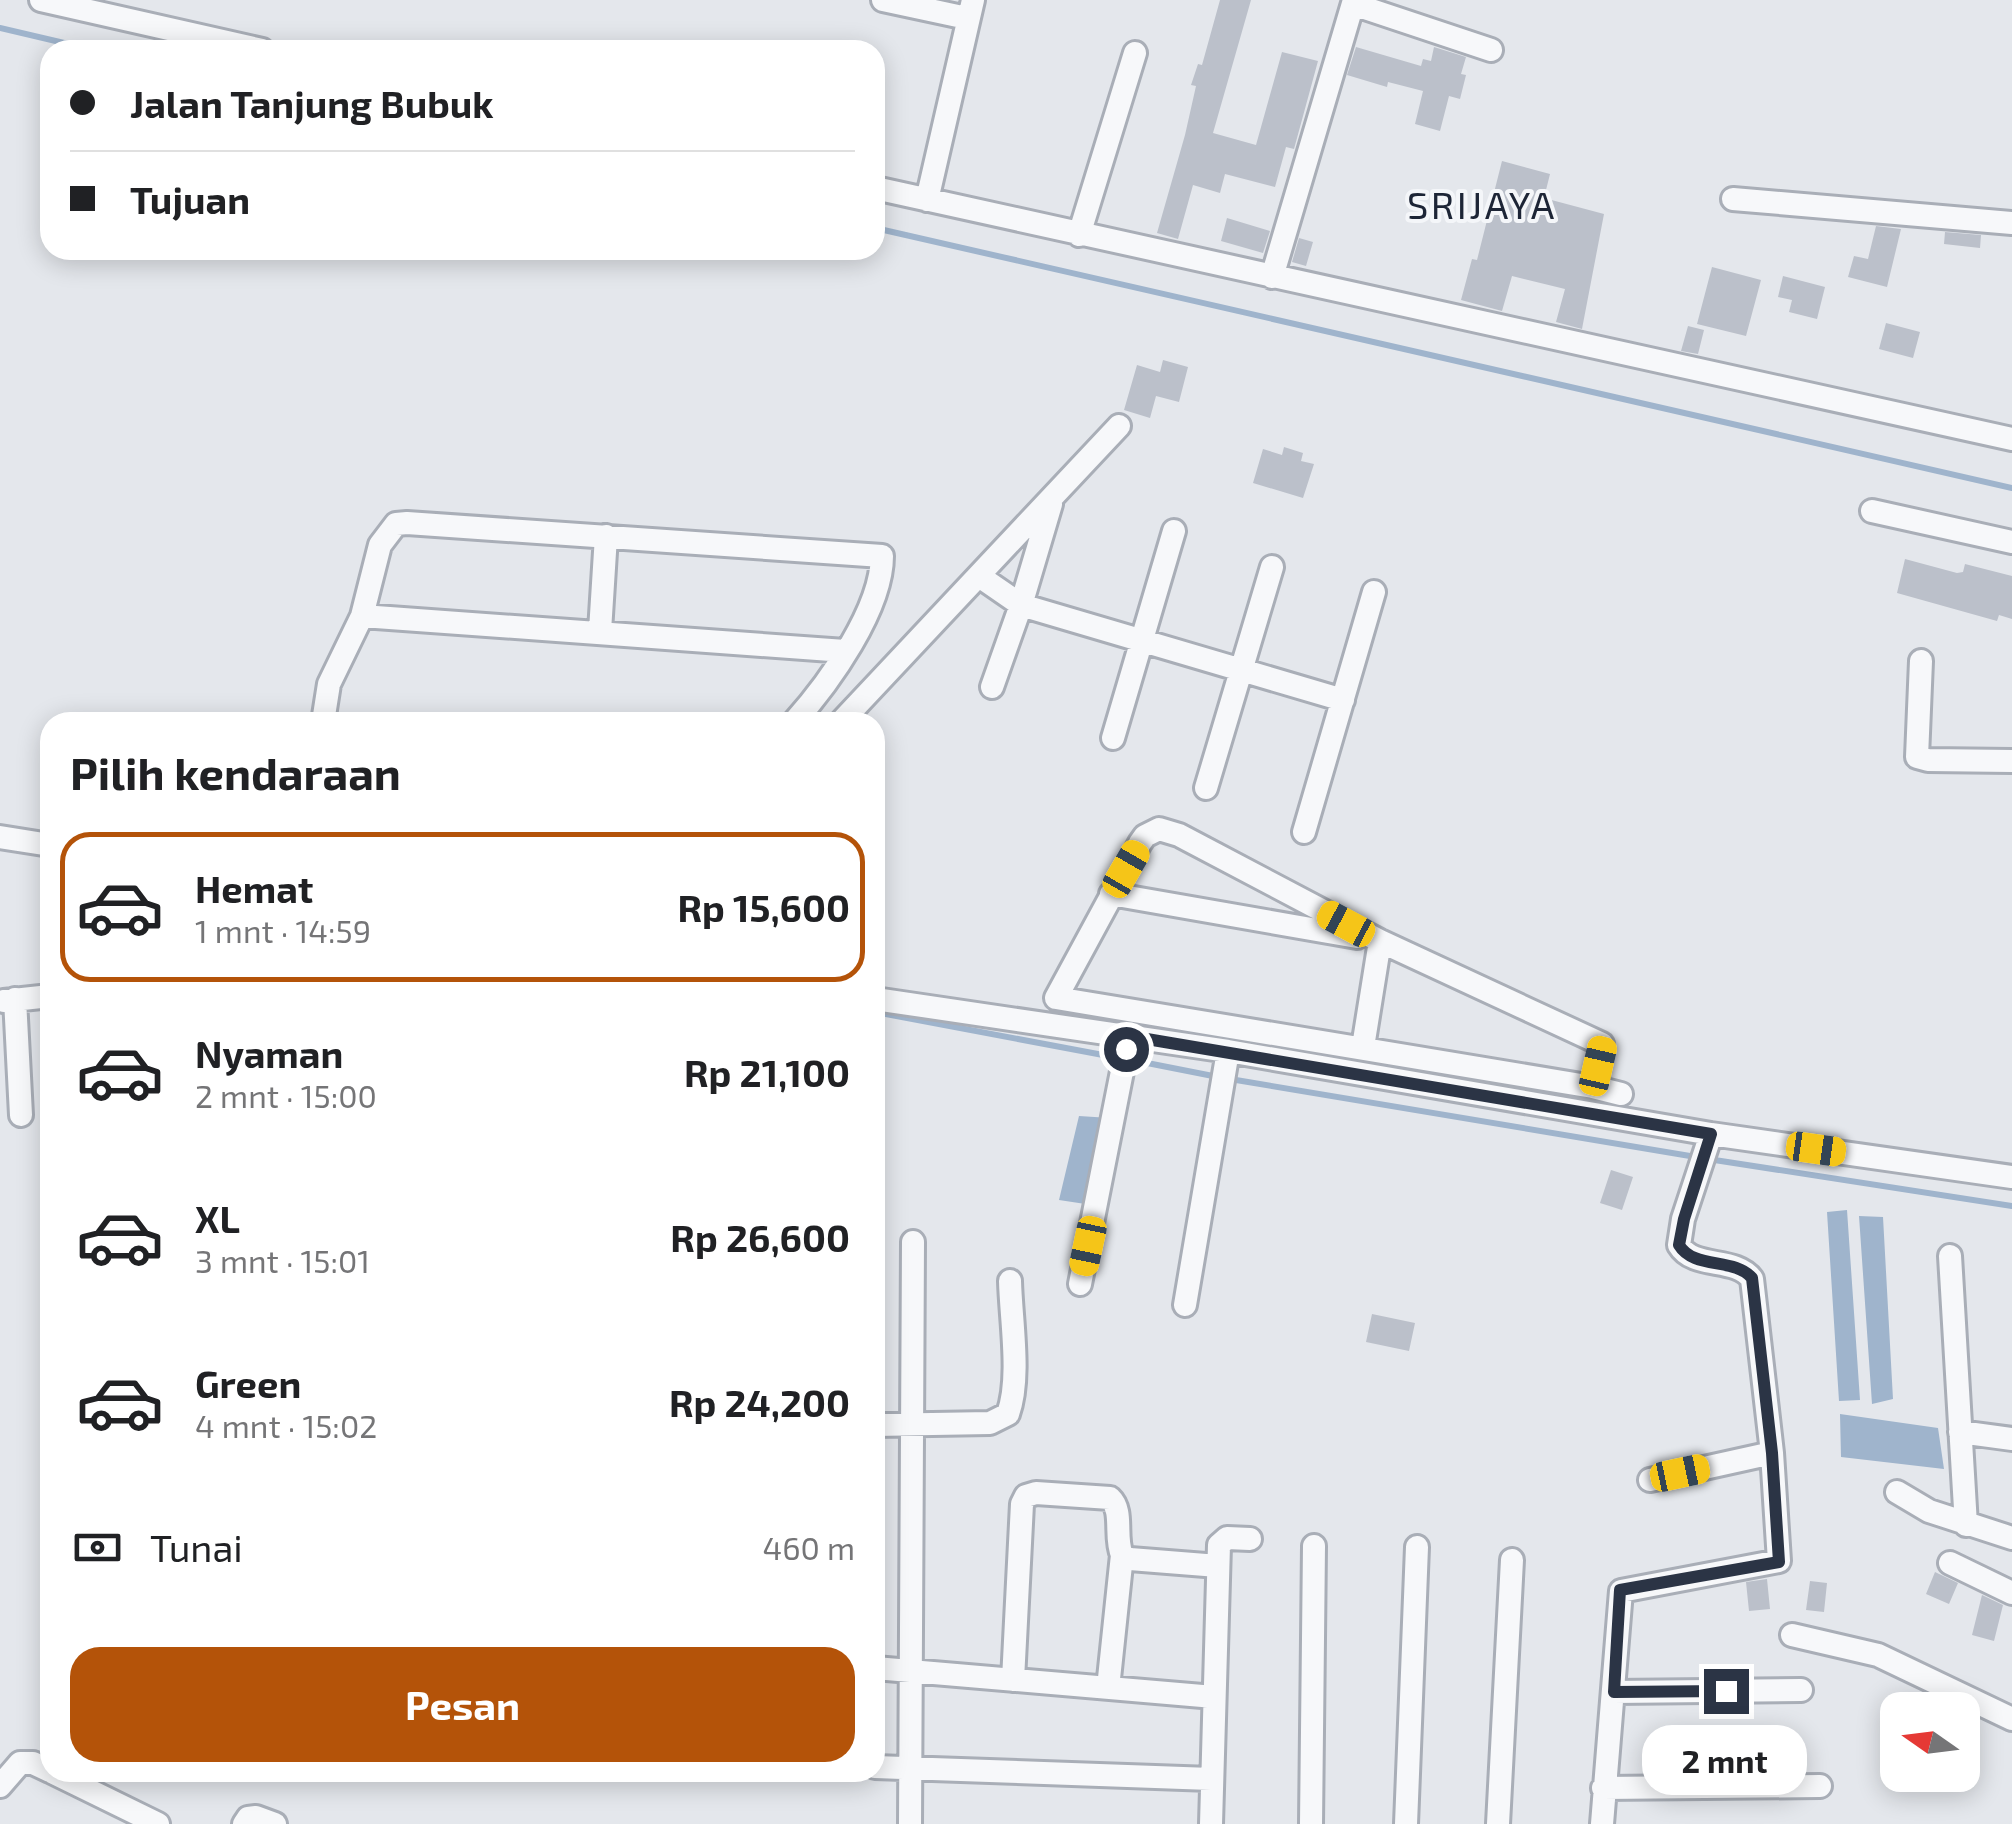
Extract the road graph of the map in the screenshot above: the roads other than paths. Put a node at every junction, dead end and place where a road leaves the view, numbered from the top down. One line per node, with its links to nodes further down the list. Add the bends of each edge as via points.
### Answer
1 (41, 0): 5 (street)
2 (882, 0): 4 (street)
3 (1354, 2): 6 (street); 13 (street)
4 (970, 9): 10 (street)
5 (218, 40)
6 (1492, 50)
7 (1134, 52): 12 (street)
8 (885, 190): 10 (street)
9 (1733, 199): 11 (street)
10 (927, 200): 12 (street)
11 (2012, 223)
12 (1079, 235): 13 (street)
13 (1272, 277): 15 (street)
14 (1119, 426): 16 (street)
15 (2012, 440)
16 (1054, 496): 22 (street); 24 (street)
17 (1872, 511): 20 (street)
18 (1174, 531): 27 (street)
19 (606, 536): 25 (street, via 396,524 380,545); 26 (street); 28 (street, via 882,556 882,578)
20 (2012, 542)
21 (1272, 567): 30 (street)
22 (979, 576): 24 (street); 35 (street)
23 (1374, 592): 32 (street)
24 (1021, 605): 27 (street); 31 (street)
25 (362, 616): 26 (street); 33 (street, via 329,684)
26 (600, 631): 28 (street)
27 (1144, 641): 30 (street); 36 (street)
28 (845, 651): 34 (street)
29 (1922, 661): 37 (street, via 1917,757)
30 (1242, 670): 32 (street); 38 (street)
31 (992, 688)
32 (1343, 700): 39 (street)
33 (325, 712)
34 (803, 712)
35 (850, 712)
36 (1113, 738)
37 (2012, 761)
38 (1206, 788)
39 (1304, 832)
40 (0, 836): 41 (street)
41 (40, 843)
42 (1111, 894): 43 (street); 43 (street, via 1145,836 1168,831); 48 (street, via 1056,998)
43 (1380, 941): 48 (street); 51 (street, via 1602,1044)
44 (40, 997): 45 (street)
45 (7, 1000): 52 (street)
46 (885, 1001): 47 (street)
47 (1128, 1042): 49 (street); 59 (street)
48 (1357, 1046): 50 (street); 51 (street)
49 (1227, 1060): 50 (street); 60 (street)
50 (1348, 1072): 53 (street)
51 (1608, 1091): 53 (street)
52 (21, 1114)
53 (1604, 1116): 54 (street)
54 (1708, 1144): 55 (street); 65 (street, via 1679,1245 1688,1256 1752,1278)
55 (2012, 1177)
56 (913, 1242): 61 (street)
57 (1950, 1256): 63 (street)
58 (1010, 1281): 61 (street, via 1008,1414 990,1423)
59 (1080, 1284)
60 (1185, 1305)
61 (913, 1424): 62 (street); 80 (street)
62 (885, 1425)
63 (1960, 1432): 64 (street); 68 (street)
64 (2012, 1439)
65 (1772, 1453): 66 (street); 84 (street, via 1779,1562 1620,1590)
66 (1650, 1480)
67 (1897, 1492): 68 (street)
68 (1966, 1525): 69 (street)
69 (2012, 1538)
70 (1250, 1540): 76 (street, via 1221,1542)
71 (1314, 1546): 100 (street)
72 (1417, 1547): 101 (street)
73 (1122, 1556): 76 (street); 81 (street, via 1114,1500 1026,1496); 82 (street)
74 (1512, 1560): 102 (street)
75 (1950, 1563): 77 (street)
76 (1218, 1566): 85 (street)
77 (2012, 1593)
78 (1792, 1635): 86 (street, via 1878,1656)
79 (885, 1669): 80 (street)
80 (912, 1670): 81 (street); 89 (street)
81 (1013, 1680): 82 (street)
82 (1108, 1688): 85 (street)
83 (1802, 1690): 84 (street)
84 (1614, 1692): 94 (street)
85 (1214, 1697): 90 (street)
86 (2012, 1719)
87 (40, 1767): 92 (street, via 20,1763)
88 (885, 1768): 89 (street)
89 (912, 1769): 90 (street); 98 (street)
90 (1210, 1779): 99 (street)
91 (72, 1782): 95 (street)
92 (0, 1786)
93 (1820, 1786): 94 (street)
94 (1603, 1788): 103 (street)
95 (158, 1824)
96 (244, 1824): 97 (street, via 256,1816)
97 (275, 1824)
98 (910, 1824)
99 (1211, 1824)
100 (1311, 1824)
101 (1406, 1824)
102 (1498, 1824)
103 (1602, 1824)

